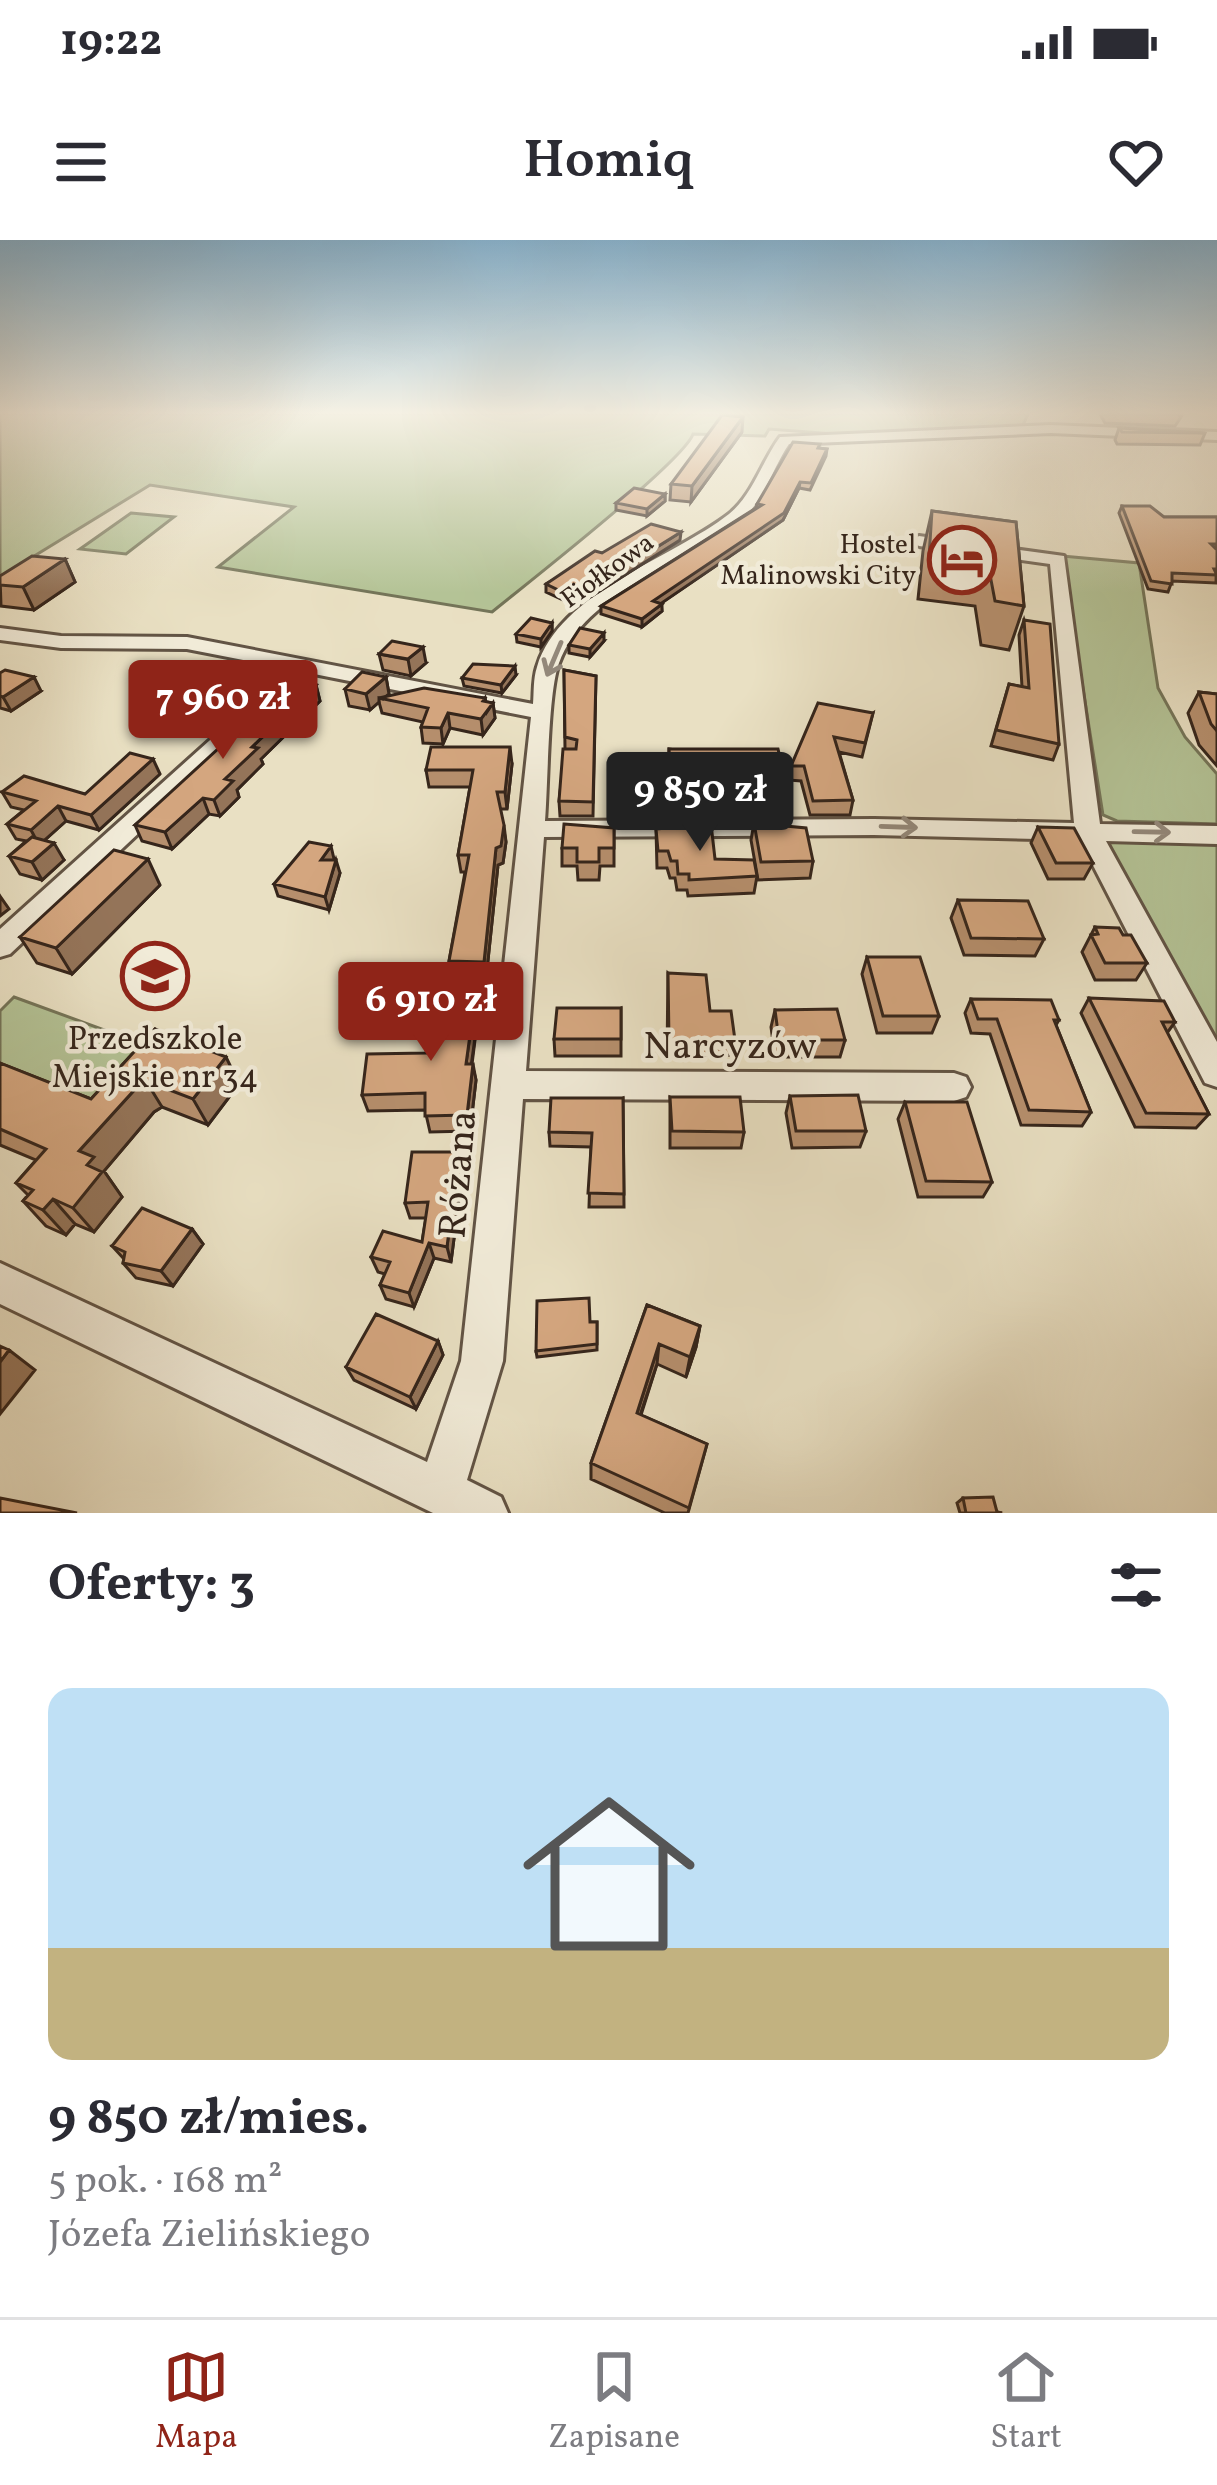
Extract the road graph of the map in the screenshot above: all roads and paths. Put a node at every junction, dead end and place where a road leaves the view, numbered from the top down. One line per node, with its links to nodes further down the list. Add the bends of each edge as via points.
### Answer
1 (764, 473): 5 (street, Fiołkowa, one-way to 5, via 735,518 567,634 547,666)
2 (920, 541): 7 (street, via 1058,560)
3 (0, 634): 4 (street, via 187,643)
4 (305, 666): 5 (street); 9 (street)
5 (543, 713): 6 (street, Różana)
6 (530, 829): 7 (street, one-way to 7); 11 (street, Różana)
7 (1088, 831): 8 (street, one-way to 8); 10 (street)
8 (1217, 835)
9 (0, 946)
10 (1217, 1073)
11 (507, 1085): 12 (street, Narcyzów); 14 (street, Różana, via 482,1361)
12 (954, 1087)
13 (0, 1283): 14 (street)
14 (440, 1493): 15 (street)
15 (485, 1513)

